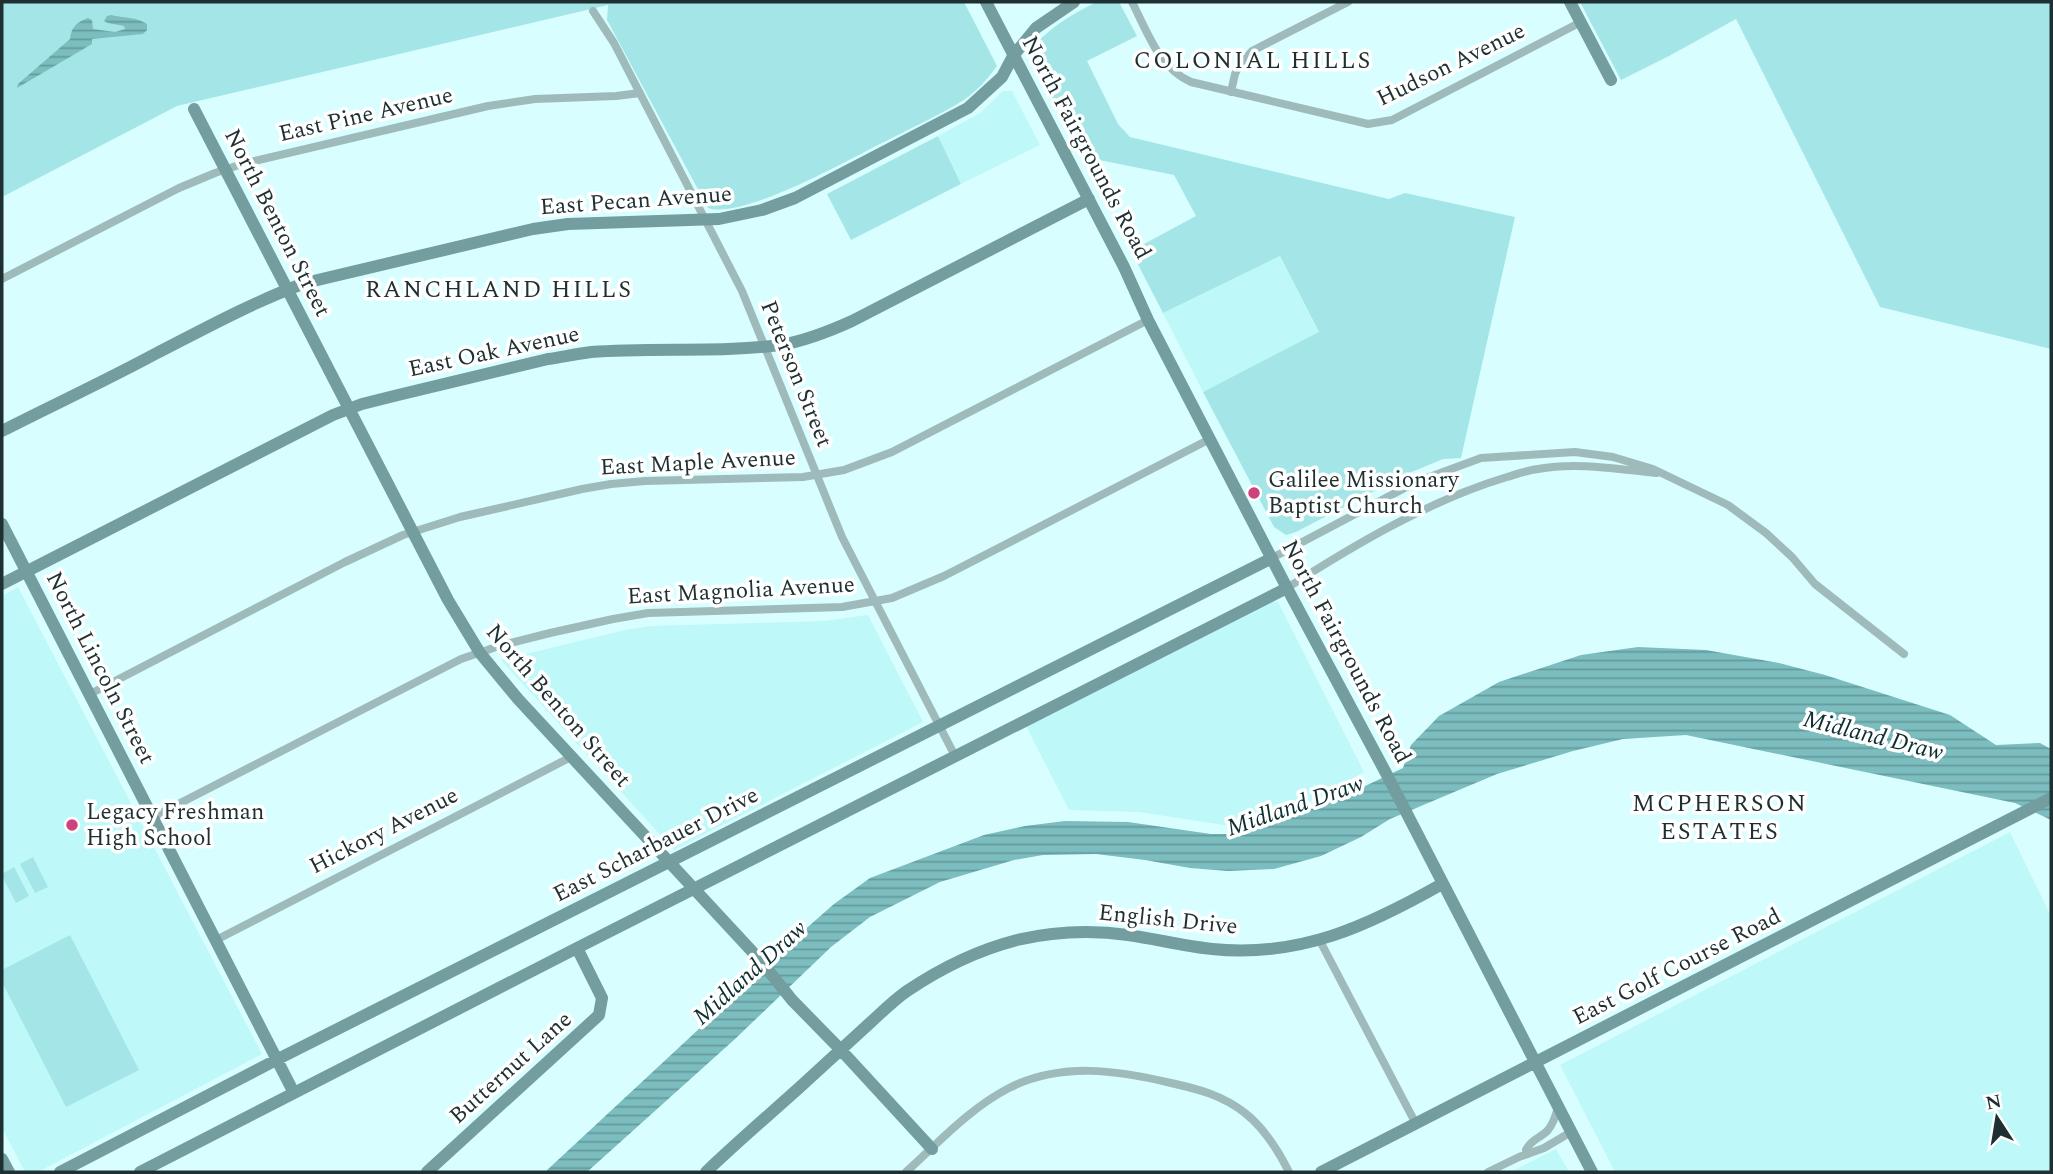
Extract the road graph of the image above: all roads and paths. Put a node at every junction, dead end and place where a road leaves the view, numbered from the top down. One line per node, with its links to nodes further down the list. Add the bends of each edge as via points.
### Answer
1 (986, 2): 8 (street, North Fairgrounds Road)
2 (1074, 2): 8 (street, East Pecan Avenue, via 1036,27)
3 (1132, 2): 10 (street, Hudson Avenue, via 1173,72 1189,82)
4 (1348, 2): 10 (street, via 1255,49 1239,66)
5 (1570, 2): 7 (street)
6 (593, 11): 11 (street, Peterson Street)
7 (1581, 22): 9 (street); 10 (street, Hudson Avenue, via 1381,123 1358,123)
8 (1013, 56): 14 (street, North Fairgrounds Road); 15 (street, East Pecan Avenue, via 999,80 954,116 784,202)
9 (1611, 80)
10 (1230, 92)
11 (640, 93): 13 (street, East Pine Avenue, via 488,106); 15 (street, Peterson Street)
12 (194, 109): 13 (street, North Benton Street)
13 (226, 169): 16 (street, East Pine Avenue, via 179,188); 17 (street, North Benton Street)
14 (1088, 199): 18 (street, North Fairgrounds Road); 19 (street, East Oak Avenue, via 844,324)
15 (706, 219): 17 (street, East Pecan Avenue, via 534,229); 19 (street, Peterson Street)
16 (2, 279)
17 (288, 289): 20 (street, North Benton Street); 21 (street, East Pecan Avenue)
18 (1148, 320): 22 (street, North Fairgrounds Road); 24 (street, East Maple Avenue, via 892,452)
19 (765, 346): 20 (street, East Oak Avenue, via 578,354); 24 (street, Peterson Street)
20 (349, 409): 26 (street, North Benton Street); 28 (street, East Oak Avenue)
21 (2, 431)
22 (1210, 439): 27 (street, North Fairgrounds Road); 31 (street, East Magnolia Avenue, via 925,585)
23 (1665, 474): 27 (street, via 1613,457 1575,452 1481,458 1416,482); 30 (street, via 1578,465 1537,469 1484,484 1331,560); 33 (street, via 1728,505 1783,549 1815,584)
24 (816, 475): 26 (street, East Maple Avenue, via 611,484); 31 (street, Peterson Street)
25 (2, 524): 28 (street, North Lincoln Street)
26 (413, 531): 32 (street, North Benton Street); 34 (street, East Maple Avenue)
27 (1272, 558): 30 (street, North Fairgrounds Road); 35 (street, East Scharbauer Drive)
28 (27, 571): 29 (street, East Oak Avenue); 34 (street, North Lincoln Street)
29 (2, 584)
30 (1287, 589): 36 (street); 41 (street, North Fairgrounds Road)
31 (875, 601): 32 (street, East Magnolia Avenue, via 832,607 648,613); 35 (street, Peterson Street)
32 (480, 653): 37 (street, North Benton Street); 39 (street, East Magnolia Avenue)
33 (1905, 654)
34 (90, 694): 39 (street, North Lincoln Street)
35 (939, 726): 36 (street, Peterson Street); 40 (street, East Scharbauer Drive)
36 (955, 756): 42 (street)
37 (570, 757): 40 (street, North Benton Street); 43 (street, Hickory Avenue)
38 (2051, 798): 48 (street, East Golf Course Road)
39 (153, 817): 43 (street, North Lincoln Street)
40 (668, 863): 42 (street, North Benton Street); 47 (street, East Scharbauer Drive)
41 (1443, 884): 44 (street, English Drive); 48 (street, North Fairgrounds Road)
42 (693, 889): 45 (street); 46 (street, North Benton Street)
43 (216, 940): 47 (street, North Lincoln Street)
44 (1320, 941): 46 (street, English Drive, via 1237,950 1099,933 1017,940 933,975); 51 (street)
45 (577, 948): 49 (street); 60 (street, Butternut Lane, via 601,998 599,1015)
46 (840, 1049): 53 (street, North Benton Street); 61 (street, English Drive)
47 (278, 1059): 49 (street, North Lincoln Street); 58 (street, East Scharbauer Drive)
48 (1536, 1064): 50 (street, North Fairgrounds Road); 51 (street, East Golf Course Road)
49 (294, 1093): 56 (street)
50 (1558, 1107): 52 (street, North Fairgrounds Road); 54 (street, via 1547,1132 1527,1146)
51 (1416, 1124): 64 (street, East Golf Course Road)
52 (1571, 1132): 54 (street); 66 (street, North Fairgrounds Road)
53 (932, 1149): 62 (street); 63 (street, via 1011,1087 1053,1074 1099,1070 1184,1085 1222,1098 1265,1134)
54 (1528, 1154): 65 (street)
55 (2, 1158): 57 (street)
56 (159, 1168): 59 (street)
57 (9, 1172)
58 (60, 1172)
59 (140, 1172)
60 (427, 1172)
61 (706, 1172)
62 (906, 1172)
63 (1289, 1172)
64 (1321, 1172)
65 (1488, 1172)
66 (1591, 1172)

